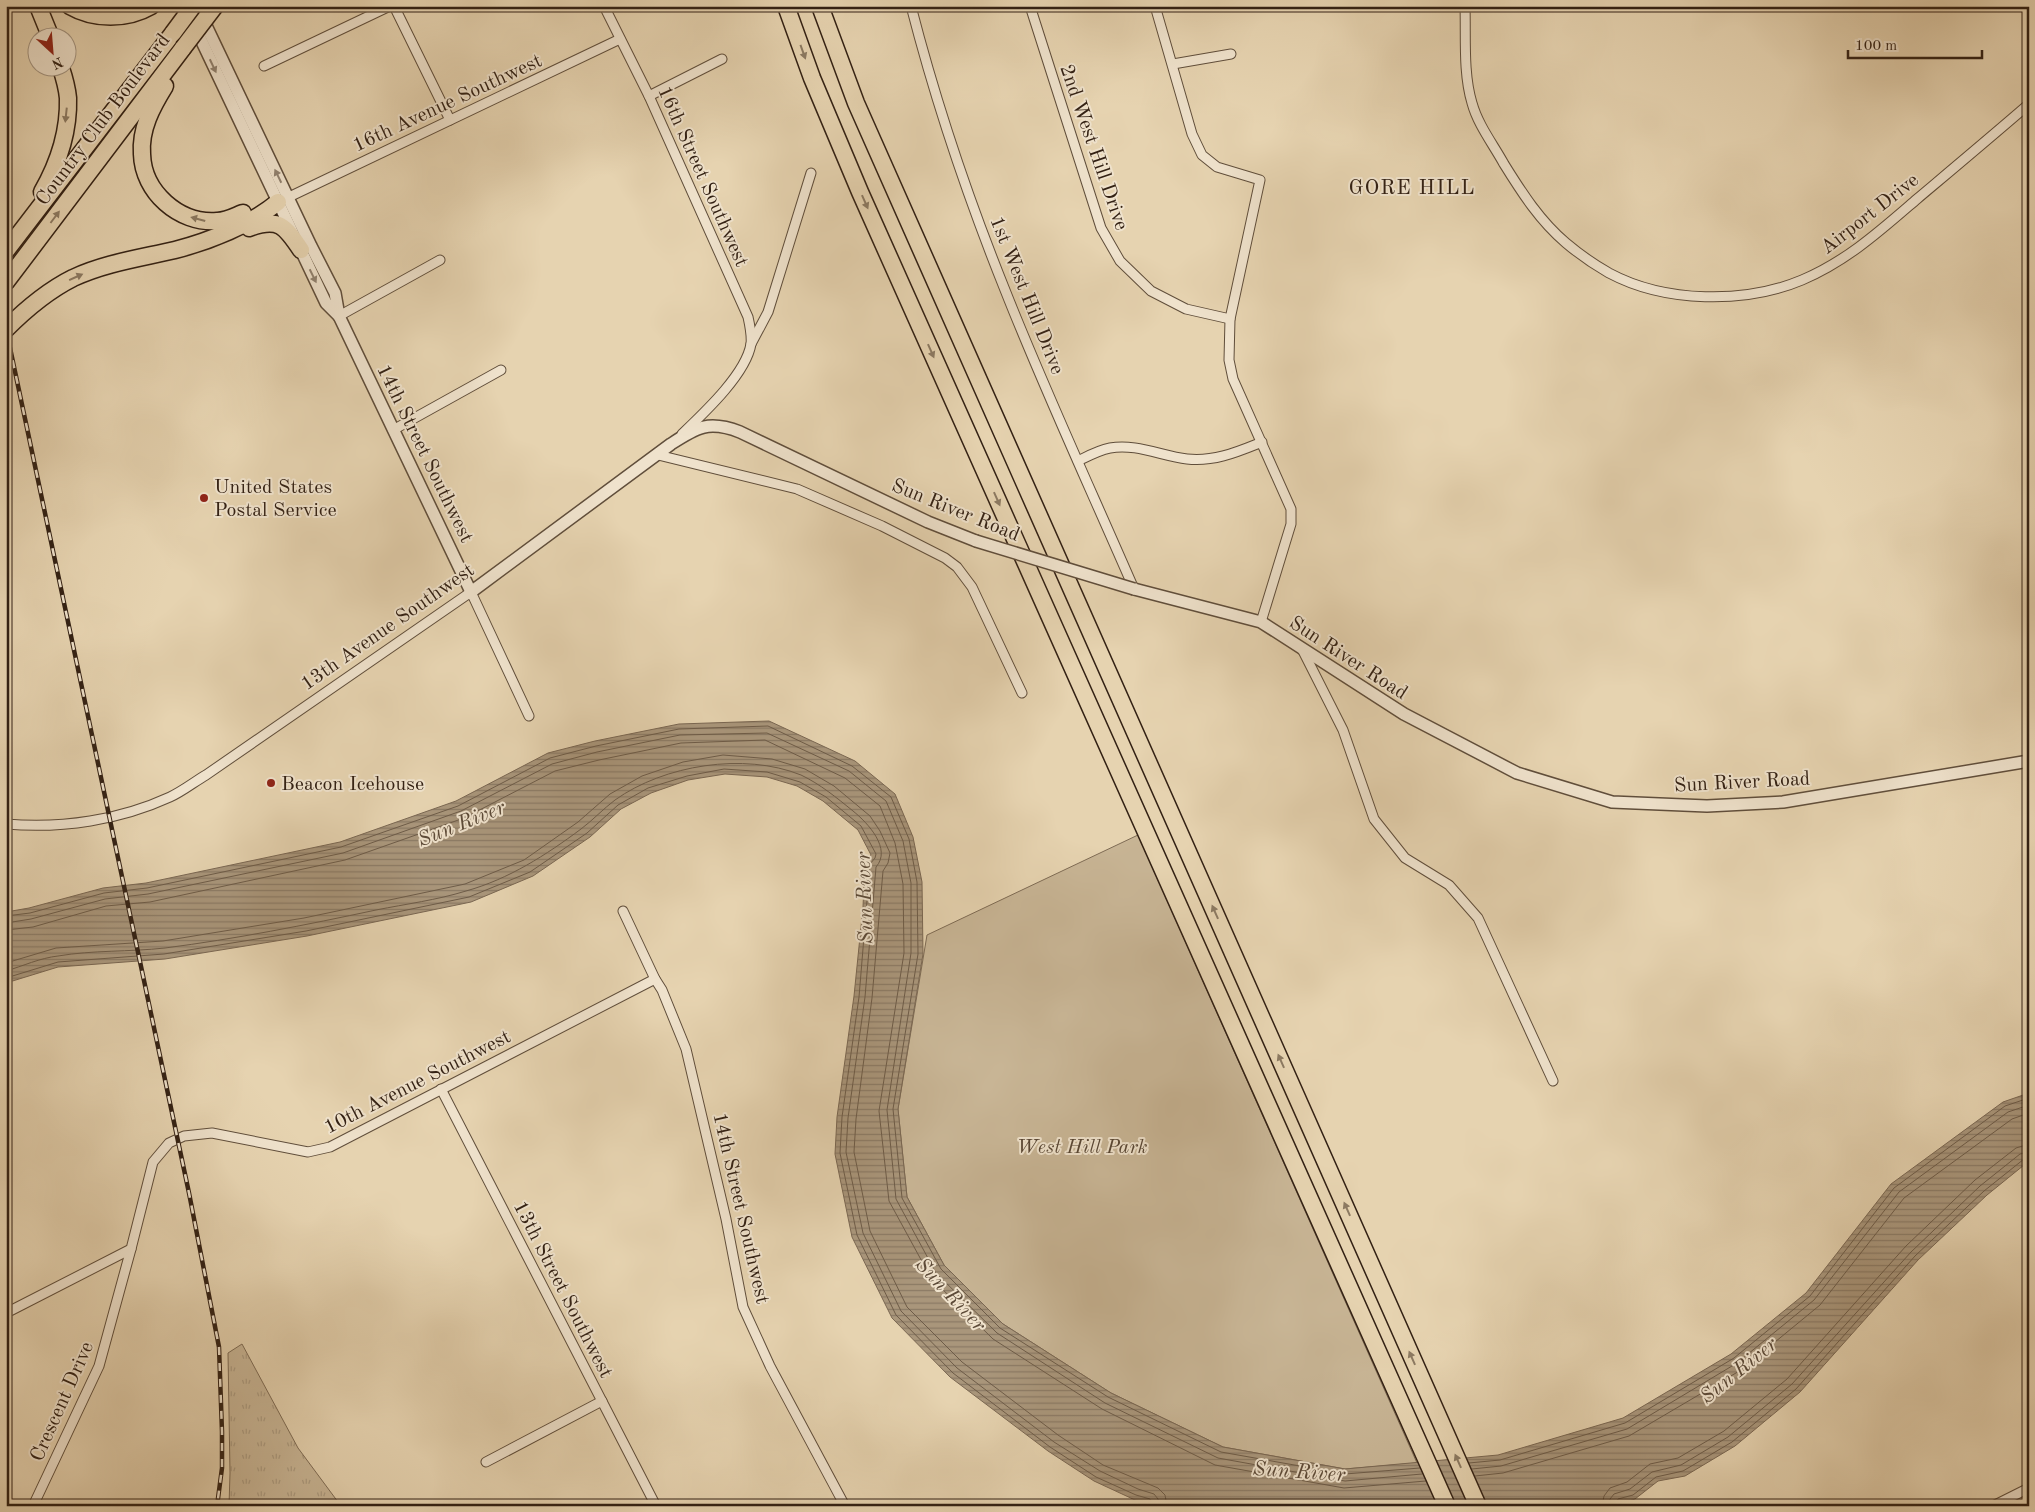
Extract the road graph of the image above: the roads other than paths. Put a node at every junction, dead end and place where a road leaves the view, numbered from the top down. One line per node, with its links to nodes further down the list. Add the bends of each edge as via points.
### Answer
1 (38, 6): 15 (highway)
2 (70, 6): 3 (highway, via 106,16 133,13)
3 (151, 6)
4 (185, 6): 27 (street, 14th Street Southwest, one-way to 27)
5 (193, 6): 29 (highway, Country Club Boulevard, bridge)
6 (392, 6): 21 (street); 25 (street)
7 (604, 6): 16 (street, 16th Street Southwest)
8 (786, 6): 64 (highway, one-way to 64, via 860,192)
9 (820, 6): 65 (highway, one-way to 9, via 860,112)
10 (911, 6): 43 (street, 1st West Hill Drive, via 966,188 1005,291)
11 (1030, 6): 34 (street, 2nd West Hill Drive, via 1100,228 1120,261 1150,291 1186,309)
12 (1155, 6): 20 (street)
13 (1465, 6): 24 (street, Airport Drive, via 1472,102 1485,131 1523,195 1567,244 1608,273 1664,292 1735,297 1782,287 1822,271 1861,247)
14 (207, 9): 17 (highway, Country Club Boulevard, bridge); 27 (street, 14th Street Southwest, one-way to 14)
15 (47, 28)
16 (620, 40): 23 (street, 16th Street Southwest); 25 (street, 16th Avenue Southwest)
17 (184, 51): 27 (highway, one-way to 17, via 262,204 230,218 207,221 180,213 156,194 146,178 143,164 144,131 148,116); 32 (highway, Country Club Boulevard, one-way to 17)
18 (1231, 54): 20 (street)
19 (722, 59): 23 (street)
20 (1173, 64): 34 (street, via 1192,134 1202,155 1217,168 1260,180)
21 (264, 66)
22 (63, 78): 29 (highway, one-way to 29, via 68,99 56,163)
23 (649, 96): 36 (street, 16th Street Southwest, via 748,317)
24 (2029, 104)
25 (450, 120): 27 (street, 16th Avenue Southwest)
26 (810, 172): 36 (street, via 768,312)
27 (283, 200): 28 (highway, via 266,212); 30 (street, 14th Street Southwest); 33 (street, 14th Street Southwest, via 335,293)
28 (204, 240): 30 (highway, via 266,222 283,228); 35 (highway, one-way to 28, via 34,302 96,269)
29 (10, 245)
30 (301, 250): 33 (street, 14th Street Southwest, one-way to 33, via 326,303)
31 (440, 260): 33 (street)
32 (6, 282)
33 (339, 316): 39 (street, 14th Street Southwest)
34 (1230, 319): 40 (street, via 1229,360 1233,379)
35 (6, 329)
36 (751, 345): 37 (street, 16th Street Southwest)
37 (742, 365): 41 (street, 13th Avenue Southwest, via 711,406)
38 (501, 370): 39 (street)
39 (393, 430): 45 (street, 14th Street Southwest)
40 (1262, 442): 43 (street, via 1214,458 1187,459 1113,447); 46 (street, via 1291,509 1291,524)
41 (671, 444): 42 (street, 13th Avenue Southwest); 44 (street, Sun River Road, bridge, via 693,430 725,426 976,542)
42 (658, 456): 45 (street, 13th Avenue Southwest); 48 (street, via 797,489 945,558 957,567 972,587)
43 (1078, 461): 44 (street, 1st West Hill Drive)
44 (1134, 589): 46 (street, Sun River Road)
45 (471, 592): 49 (street, 14th Street Southwest); 51 (street, 13th Avenue Southwest, via 172,796 132,812 93,820 55,826)
46 (1261, 622): 47 (street, Sun River Road)
47 (1302, 648): 50 (street, Sun River Road, via 1404,714 1517,774 1612,802 1707,806 1783,802); 54 (street, via 1343,730 1374,819 1405,858 1448,885 1478,918)
48 (1022, 693)
49 (529, 716)
50 (2029, 761)
51 (6, 824)
52 (623, 911): 53 (street, 14th Street Southwest)
53 (655, 979): 55 (street, 10th Avenue Southwest); 63 (street, 14th Street Southwest, via 686,1049 743,1307 770,1366)
54 (1553, 1081)
55 (441, 1089): 56 (street, 10th Avenue Southwest, via 330,1147 308,1152 212,1133 184,1136 169,1143 153,1162); 58 (street, 13th Street Southwest)
56 (132, 1249): 57 (street); 61 (street, Crescent Drive, via 99,1366)
57 (6, 1313)
58 (602, 1401): 59 (street); 62 (street, 13th Street Southwest)
59 (486, 1462)
60 (2029, 1488): 66 (street)
61 (33, 1506)
62 (656, 1506)
63 (846, 1506)
64 (1447, 1506)
65 (1478, 1506)
66 (1993, 1506)

